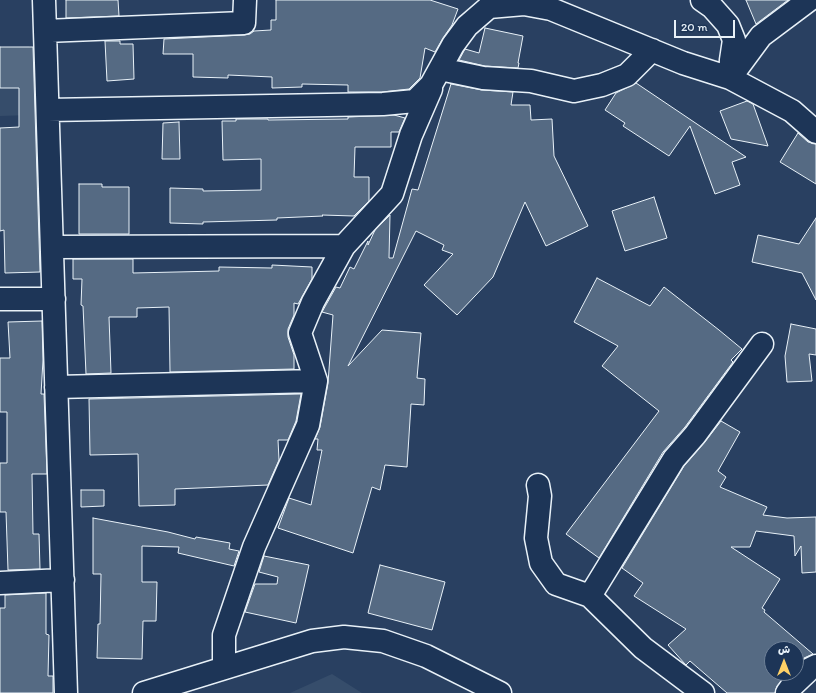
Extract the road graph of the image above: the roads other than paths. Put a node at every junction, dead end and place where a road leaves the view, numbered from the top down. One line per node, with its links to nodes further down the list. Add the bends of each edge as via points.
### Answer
1 (44, 0): 5 (street)
2 (245, 0): 5 (street, via 244,23)
3 (702, 0): 8 (street, via 728,25 734,40)
4 (809, 0): 8 (street, via 761,36)
5 (45, 31): 9 (street)
6 (652, 50): 7 (street, via 627,75 602,85 574,91 531,82); 7 (street, via 551,9 524,4 489,7 467,26 453,44); 8 (street)
7 (438, 72): 9 (street, via 431,85 415,101 383,104); 11 (street, via 411,135 392,194)
8 (730, 78): 10 (street, via 792,111)
9 (48, 110): 12 (street)
10 (816, 132)
11 (344, 246): 12 (street); 16 (street, via 300,333)
12 (52, 247): 14 (street)
13 (0, 299): 14 (street)
14 (54, 299): 17 (street)
15 (762, 344): 21 (street, via 696,435 674,459)
16 (316, 381): 17 (street); 23 (street, via 308,425 254,547 224,635)
17 (56, 387): 19 (street)
18 (538, 485): 21 (street, via 540,496 536,538 541,563 556,584)
19 (63, 580): 20 (street); 24 (street)
20 (0, 583)
21 (590, 596): 27 (street, via 643,648)
22 (816, 666): 28 (street)
23 (224, 668): 25 (street); 26 (street, via 312,641 344,637 384,641 426,656)
24 (66, 693)
25 (144, 693)
26 (500, 693)
27 (703, 693)
28 (787, 693)

